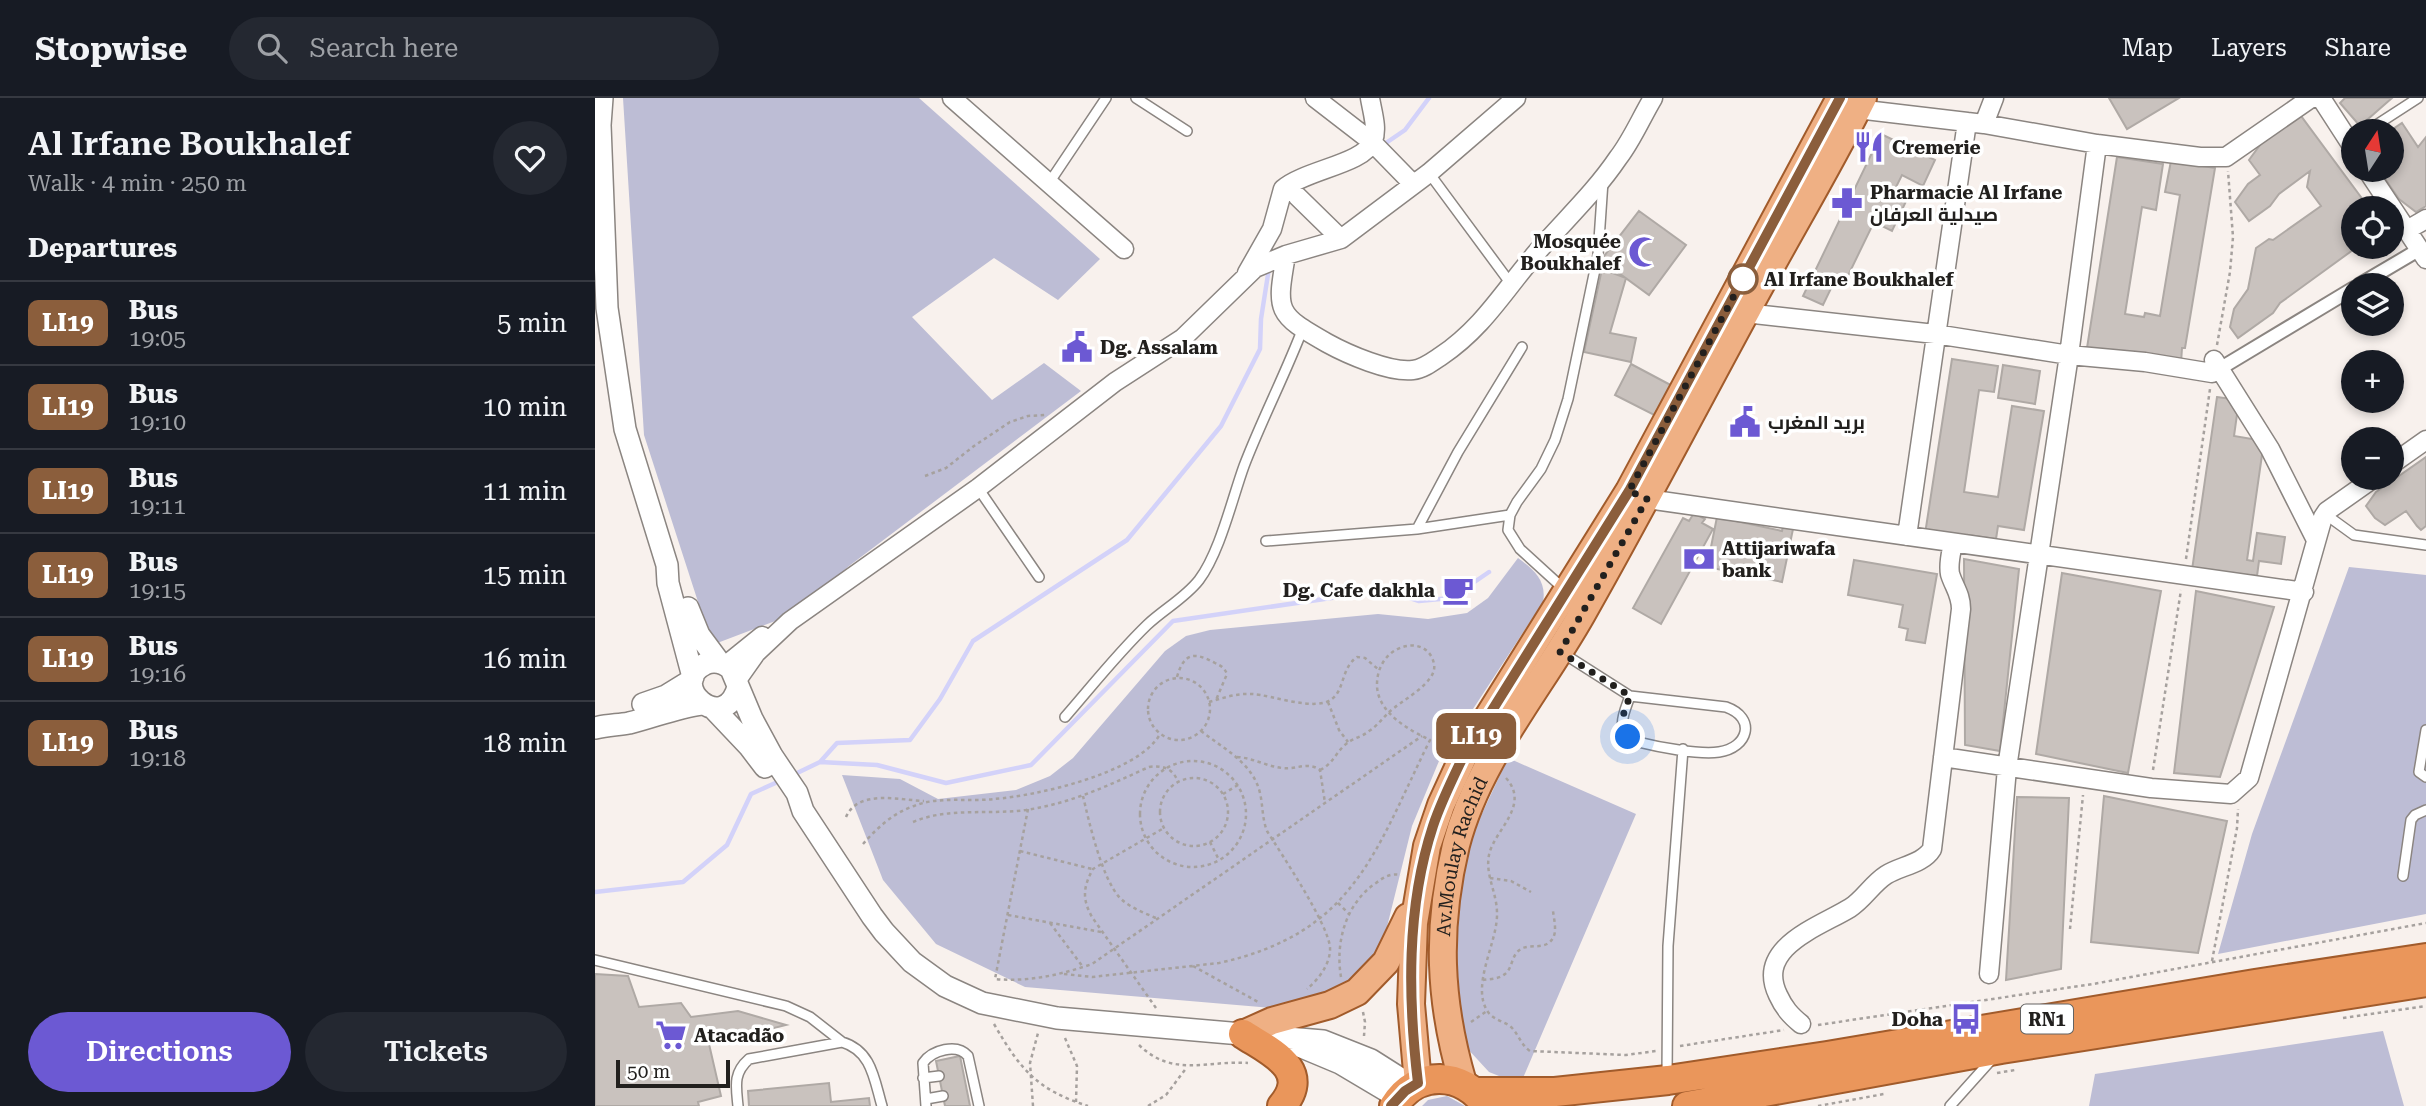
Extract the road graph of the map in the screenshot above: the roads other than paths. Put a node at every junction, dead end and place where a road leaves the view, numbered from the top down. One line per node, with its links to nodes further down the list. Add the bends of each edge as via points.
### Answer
1 (602, 98): 56 (street, via 607,308 625,429)
2 (952, 98): 23 (street)
3 (1106, 98): 23 (lane)
4 (1136, 98): 17 (lane)
5 (1315, 98): 18 (street)
6 (1370, 98): 18 (street)
7 (1516, 98): 20 (street)
8 (1653, 98): 21 (street)
9 (1993, 98): 15 (street)
10 (2311, 98): 19 (street, via 2226,157)
11 (2321, 98): 16 (street)
12 (2419, 98): 14 (lane)
13 (1853, 102): 15 (street); 36 (main road, Av.Moulay Rachid); 46 (main road, Av.Moulay Rachid)
14 (2386, 119)
15 (1976, 123): 19 (street); 38 (street)
16 (2341, 128)
17 (1187, 131)
18 (1373, 142): 24 (street); 33 (street, via 1363,154 1302,176 1283,189 1272,229)
19 (2097, 144): 40 (street)
20 (1429, 173): 24 (street); 34 (lane)
21 (1603, 179): 34 (street); 48 (lane, via 1598,255 1568,398 1541,469)
22 (2375, 182): 27 (street)
23 (1049, 183): 29 (street)
24 (1413, 184): 28 (street)
25 (1297, 196): 28 (street)
26 (2426, 219): 27 (street)
27 (2407, 230): 30 (street)
28 (1341, 239): 31 (street)
29 (1124, 249)
30 (2424, 251): 32 (street)
31 (1283, 256): 33 (street, via 1263,263); 37 (street, via 1280,305 1291,321)
32 (2382, 273)
33 (1243, 279): 44 (street, via 1183,338 1115,382)
34 (1511, 284): 37 (street, via 1464,340 1413,370 1352,354)
35 (2341, 295): 41 (street)
36 (1745, 313): 38 (street); 46 (main road, Av.Moulay Rachid)
37 (1303, 328): 65 (lane, via 1200,578 1132,640)
38 (1935, 334): 40 (street); 50 (street)
39 (1522, 347): 49 (lane)
40 (2069, 355): 41 (street); 55 (street)
41 (2216, 367): 51 (street, via 2270,449)
42 (2426, 440): 43 (street)
43 (2404, 456)
44 (978, 488): 57 (lane); 61 (street, via 790,621)
45 (2358, 490): 47 (street)
46 (1638, 495): 50 (street); 58 (main road, Av.Moulay Rachid); 60 (main road, Av.Moulay Rachid)
47 (2325, 514): 51 (street); 54 (lane, via 2354,535)
48 (1510, 515): 49 (lane); 58 (lane, via 1508,530 1520,549)
49 (1417, 529): 52 (lane)
50 (1907, 536): 53 (street)
51 (2316, 540): 59 (street)
52 (1266, 541)
53 (1953, 543): 55 (street); 69 (street, via 1949,567 1961,609)
54 (2426, 545)
55 (2039, 554): 59 (street); 71 (street)
56 (667, 565): 61 (street, via 699,635); 62 (street)
57 (1039, 577)
58 (1567, 592): 75 (main road, Av.Moulay Rachid, via 1463,757)
59 (2304, 592): 71 (street, via 2249,778 2231,794)
60 (1560, 652): 63 (lane); 87 (main road, Av.Moulay Rachid, via 1475,792 1457,843 1444,908 1442,975 1448,1028)
61 (730, 673): 62 (street, via 703,665); 64 (street, via 732,700); 70 (street)
62 (693, 678): 64 (street, via 693,693); 66 (street, via 666,696 622,712)
63 (1630, 696): 68 (lane, via 1623,715 1628,737); 68 (lane, via 1726,707 1742,716 1746,732 1735,746 1717,753)
64 (708, 706): 66 (street, via 672,709); 70 (street)
65 (1065, 717)
66 (604, 726)
67 (2426, 730): 72 (lane, via 2420,772)
68 (1683, 749): 86 (lane, via 1668,946)
69 (1943, 757): 71 (street); 80 (street, via 1931,853 1887,874 1860,901 1799,937 1774,961 1774,986 1785,1010)
70 (767, 760): 81 (street, via 897,948 945,986 1050,1017)
71 (2007, 768): 78 (street)
72 (2426, 777)
73 (2426, 810): 74 (lane, via 2411,820)
74 (2403, 876)
75 (1411, 886): 81 (main road, via 1386,962 1357,992); 89 (main road, Av.Moulay Rachid, via 1413,1032)
76 (2426, 958): 86 (highway, RN1)
77 (595, 960): 82 (lane, via 786,1006 810,1017)
78 (1989, 974)
79 (2426, 982): 83 (highway, RN1)
80 (1803, 1026)
81 (1243, 1034): 89 (street, via 1342,1047 1387,1068); 95 (highway, via 1283,1060 1290,1070 1293,1083)
82 (842, 1042): 92 (lane, via 749,1059 736,1076); 93 (lane, via 865,1055)
83 (2008, 1059): 91 (highway, RN1); 96 (lane, via 1976,1077)
84 (939, 1076): 85 (lane)
85 (923, 1078): 90 (lane); 94 (lane, via 923,1063 932,1054 956,1048 965,1052)
86 (1668, 1080): 87 (highway, RN1, via 1555,1092)
87 (1475, 1094): 89 (highway, RN1, via 1448,1078 1432,1078)
88 (943, 1096): 90 (lane)
89 (1402, 1097)
90 (926, 1102)
91 (1700, 1105)
92 (738, 1106)
93 (882, 1106)
94 (979, 1106)
95 (1282, 1106)
96 (1950, 1106)

